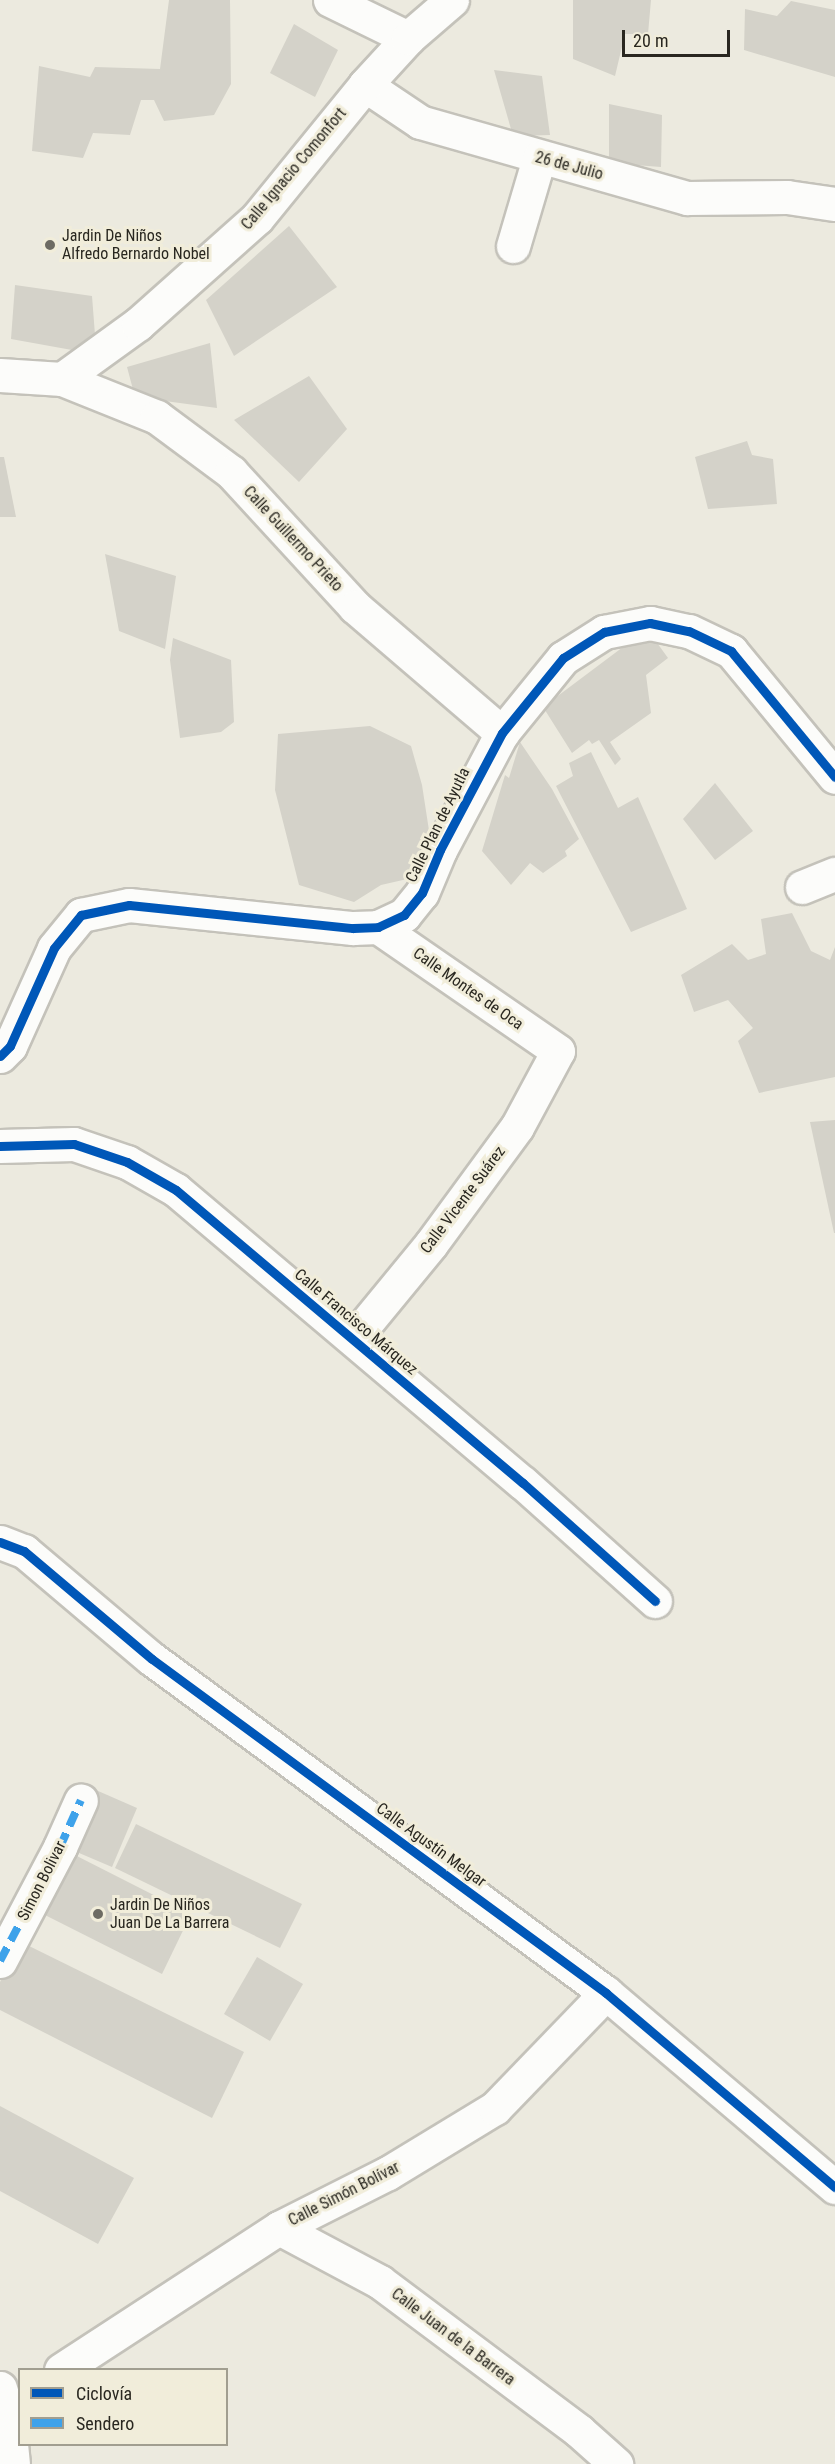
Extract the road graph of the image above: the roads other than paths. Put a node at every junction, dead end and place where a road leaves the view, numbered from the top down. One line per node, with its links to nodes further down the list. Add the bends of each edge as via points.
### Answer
1 (330, 0): 3 (street)
2 (452, 0): 3 (street, Calle Ignacio Comonfort)
3 (408, 38): 4 (street, Calle Ignacio Comonfort)
4 (365, 85): 5 (street, 26 de Julio, via 420,122); 9 (street, Calle Ignacio Comonfort, via 257,218 138,324)
5 (539, 158): 6 (street, 26 de Julio, via 687,198 787,197); 7 (street)
6 (835, 204)
7 (513, 246)
8 (0, 375): 9 (street)
9 (62, 379): 10 (street, Calle Guillermo Prieto, via 157,417 231,472 355,607)
10 (502, 733): 11 (street, Calle Plan de Ayutla, via 563,658 604,632 650,623 689,631 731,651); 14 (street, Calle Plan de Ayutla, via 440,850 422,893 404,915)
11 (835, 777)
12 (835, 874): 13 (street)
13 (802, 887)
14 (378, 927): 15 (street, Calle Montes de Oca); 16 (street, Calle Plan de Ayutla, via 240,919 129,905 81,915 54,948 10,1046)
15 (558, 1051): 18 (street, Calle Vicente Suárez, via 517,1127 431,1244)
16 (0, 1056)
17 (0, 1146): 18 (street, Calle Francisco Márquez, via 74,1144 127,1162 176,1190)
18 (353, 1339): 20 (street, Calle Francisco Márquez)
19 (0, 1542): 23 (street, Calle Agustín Melgar, via 24,1551 152,1659)
20 (655, 1601)
21 (81, 1800): 22 (street, Simon Bolivar)
22 (0, 1961)
23 (606, 1993): 24 (street, Calle Agustín Melgar); 25 (street, Calle Simón Bolívar, via 495,2108 388,2173)
24 (835, 2187)
25 (279, 2228): 26 (street, Calle Simón Bolívar); 29 (street, Calle Juan de la Barrera, via 380,2282 579,2431)
26 (65, 2368)
27 (9, 2401): 28 (street)
28 (13, 2464)
29 (616, 2464)

